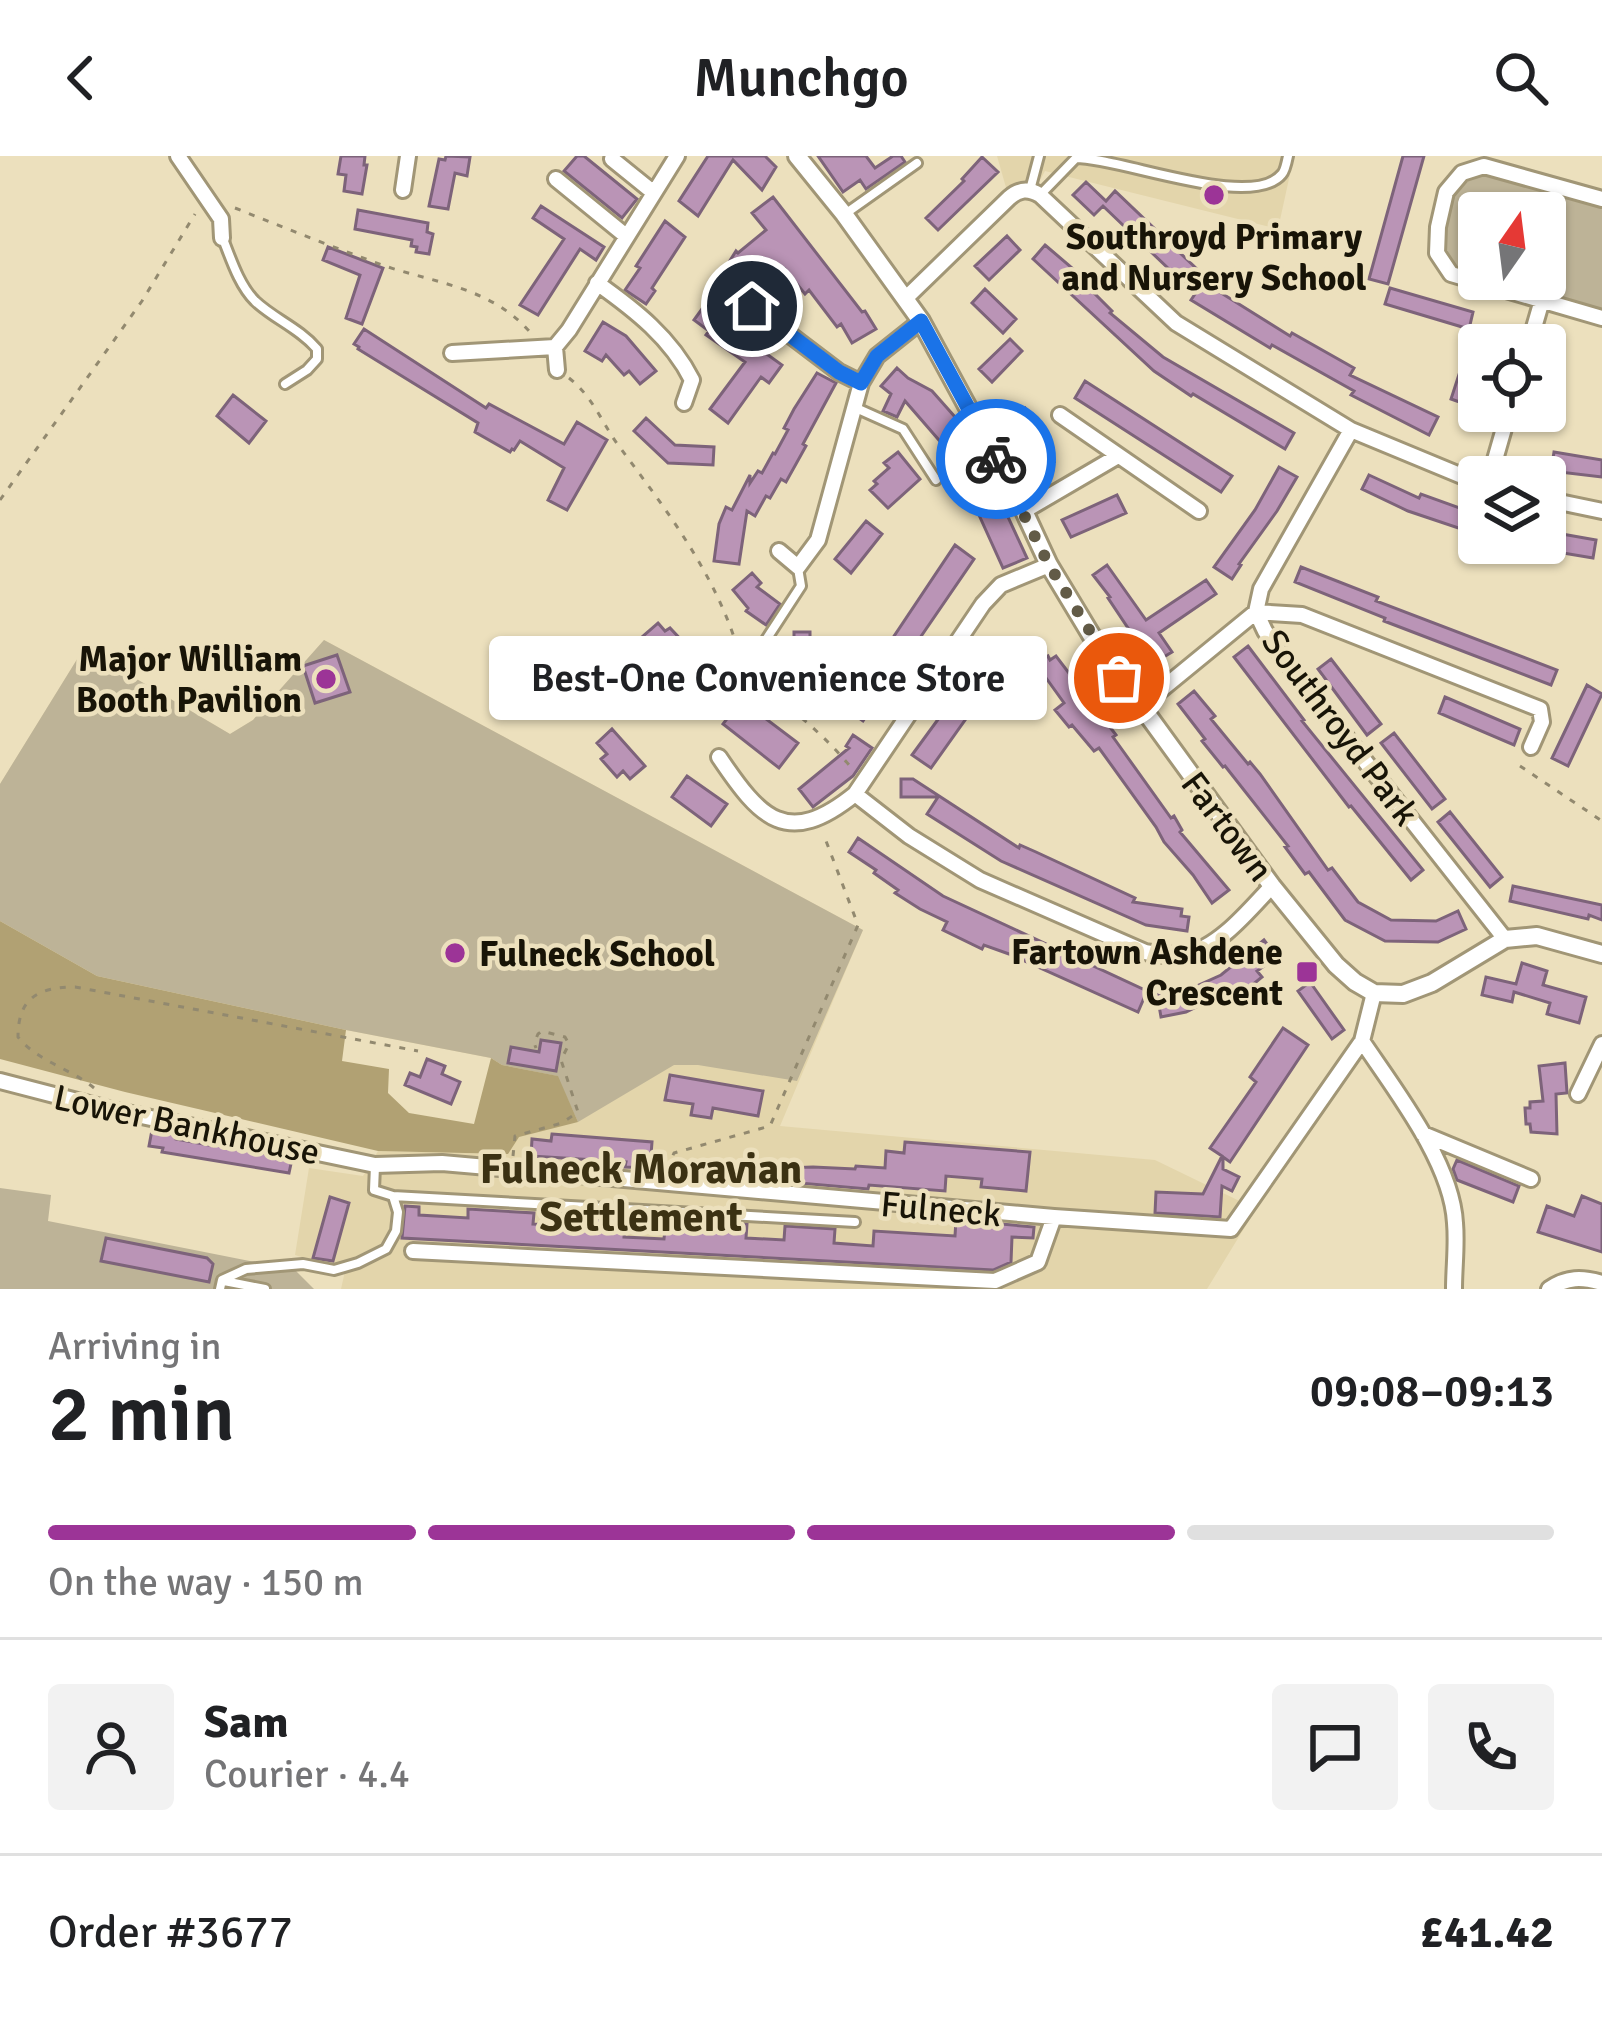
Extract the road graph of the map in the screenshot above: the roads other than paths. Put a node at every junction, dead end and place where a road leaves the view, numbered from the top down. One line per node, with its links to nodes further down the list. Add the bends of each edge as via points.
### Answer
1 (178, 156): 16 (street, via 221,219)
2 (408, 156): 10 (street)
3 (677, 156): 12 (street)
4 (797, 156): 14 (street, Fartown)
5 (1039, 156): 11 (lane)
6 (1288, 156): 11 (lane, via 1275,179 1234,188 1076,158)
7 (612, 159): 12 (street)
8 (917, 163): 14 (lane)
9 (556, 179): 15 (street)
10 (404, 190)
11 (1034, 192): 18 (street, via 1009,198); 32 (street, via 1176,323)
12 (653, 193): 15 (street)
13 (1602, 199): 19 (street, via 1484,166 1462,173 1446,191 1438,253 1451,274)
14 (844, 214): 18 (street, Fartown)
15 (626, 236): 17 (street)
16 (222, 238): 28 (lane, via 254,300 317,350 307,370)
17 (597, 283): 24 (street); 29 (street, via 681,358 692,380)
18 (906, 298): 22 (street, Fartown)
19 (1542, 301): 21 (street); 23 (street)
20 (752, 306): 27 (street)
21 (1602, 318)
22 (921, 321): 27 (street, via 877,356); 37 (street, Fartown)
23 (1535, 324)
24 (549, 348): 25 (street); 26 (street)
25 (452, 353)
26 (557, 370)
27 (861, 383): 30 (street)
28 (285, 384)
29 (684, 404)
30 (855, 408): 35 (lane, via 903,429); 42 (street, via 818,540)
31 (1060, 416): 33 (street)
32 (1351, 430): 34 (street); 43 (street, via 1261,589)
33 (1118, 456): 37 (street); 38 (street)
34 (1458, 474)
35 (936, 480)
36 (1566, 503): 39 (street)
37 (1024, 511): 41 (street, Fartown)
38 (1199, 511)
39 (1602, 511)
40 (779, 551): 42 (street)
41 (1049, 565): 45 (street, Fartown); 48 (street, via 1001,585 983,604)
42 (798, 567): 44 (lane, via 801,586 719,712)
43 (1256, 612): 45 (street); 46 (street, Southroyd Park, via 1302,615 1540,710); 50 (street, Southroyd Park)
44 (683, 689)
45 (1140, 707): 49 (street, Fartown)
46 (1532, 747)
47 (718, 757): 48 (street, via 766,816 798,824 834,811)
48 (859, 788): 49 (street, via 910,836 980,880 1145,952 1192,953)
49 (1272, 886): 52 (street, Fartown, via 1336,965)
50 (1505, 939): 51 (street, via 1537,936); 52 (street, via 1432,982 1402,994)
51 (1602, 954)
52 (1374, 993): 53 (street, Fulneck)
53 (1362, 1041): 57 (street); 61 (street, Fulneck, via 1231,1229)
54 (1602, 1044): 56 (street)
55 (0, 1081): 58 (street, Lower Bankhouse)
56 (1578, 1094)
57 (1424, 1134): 59 (street); 67 (street, via 1456,1220)
58 (374, 1165): 60 (lane, via 374,1190); 61 (street, Fulneck, via 442,1163)
59 (1531, 1179)
60 (393, 1196): 62 (lane); 65 (lane, via 396,1232 386,1249 334,1270 247,1269)
61 (1054, 1217): 63 (street, via 1038,1262 995,1281)
62 (855, 1222)
63 (413, 1251)
64 (1602, 1283): 68 (street, via 1573,1279)
65 (221, 1285): 66 (lane)
66 (265, 1289)
67 (1454, 1289)
68 (1549, 1289)

